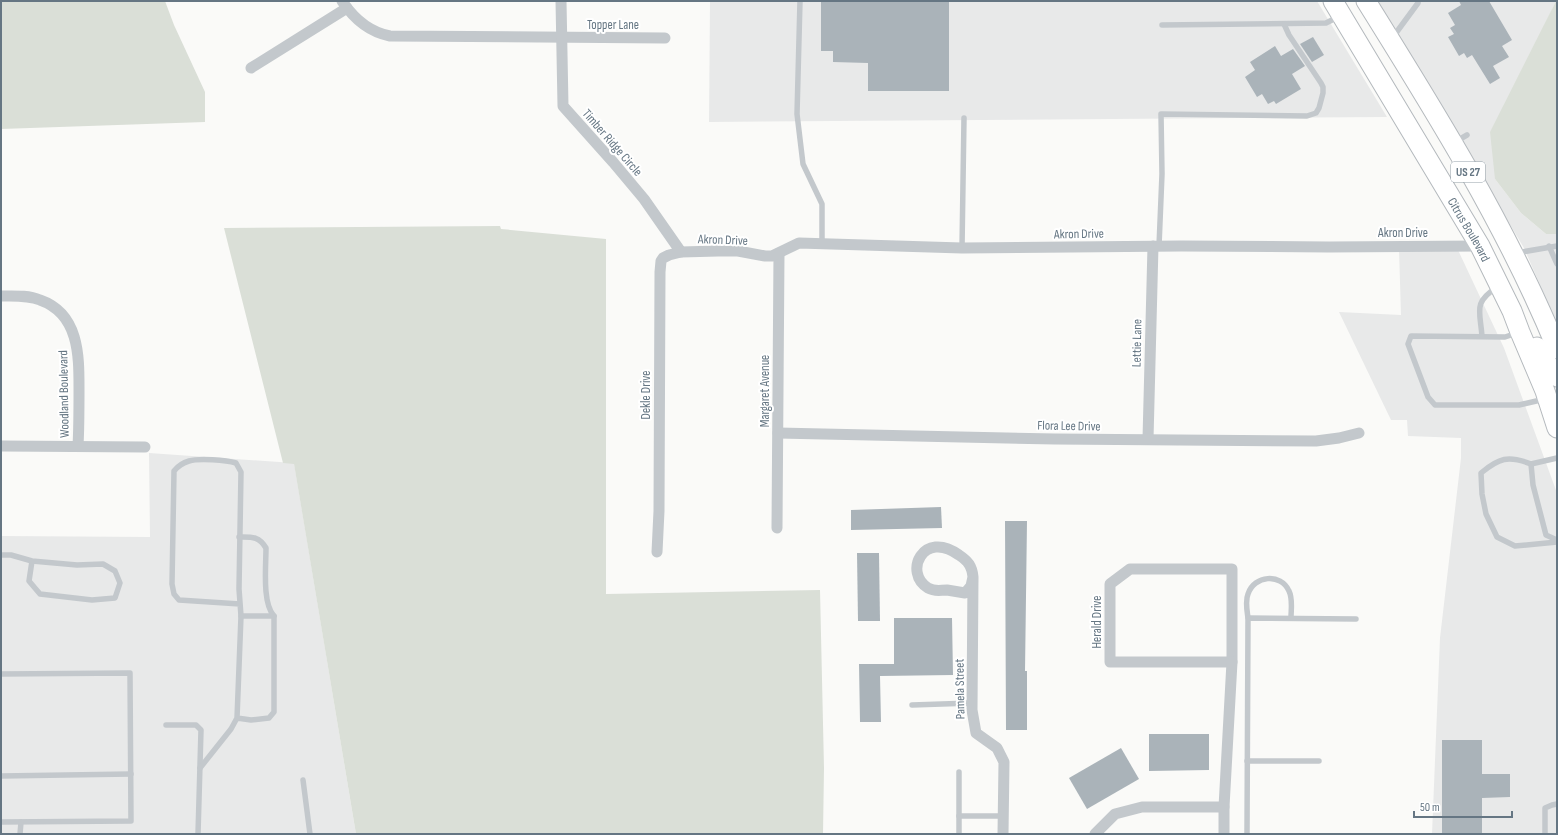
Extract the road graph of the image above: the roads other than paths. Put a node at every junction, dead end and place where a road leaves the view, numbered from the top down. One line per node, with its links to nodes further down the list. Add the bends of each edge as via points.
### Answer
1 (561, 1): 9 (street, Timber Ridge Circle)
2 (800, 1): 15 (lane, via 797,114 803,164 822,204)
3 (1366, 1): 11 (highway, Citrus Boulevard / US 27)
4 (1418, 3): 11 (lane)
5 (345, 4): 9 (street, via 367,28 390,36); 12 (street)
6 (1337, 8): 7 (lane, via 1326,23); 14 (highway, Citrus Boulevard / US 27)
7 (1284, 24): 8 (lane); 16 (lane, via 1322,83 1323,93 1316,114 1161,114 1162,174)
8 (1162, 25)
9 (561, 38): 10 (street, Topper Lane); 21 (street, Timber Ridge Circle, via 563,106 644,200)
10 (665, 38)
11 (1390, 41): 23 (highway, Citrus Boulevard / US 27, via 1460,139 1488,206)
12 (251, 68)
13 (964, 118): 20 (lane)
14 (1459, 211): 17 (highway, Citrus Boulevard / US 27); 30 (highway, via 1510,285 1538,350)
15 (822, 244): 20 (street, Akron Drive); 22 (street, Akron Drive, via 799,243)
16 (1156, 246): 17 (street, Akron Drive); 20 (street, Akron Drive); 35 (street, Lettie Lane)
17 (1480, 246): 25 (highway, Citrus Boulevard / US 27)
18 (1549, 246): 19 (lane); 23 (lane); 24 (lane)
19 (1557, 246)
20 (962, 248)
21 (681, 252): 22 (street, Akron Drive, via 738,251 765,256); 44 (street, Dekle Drive, via 663,258 660,272)
22 (779, 253): 34 (street, Margaret Avenue)
23 (1513, 254): 29 (highway, Citrus Boulevard / US 27)
24 (1557, 264)
25 (1500, 285): 27 (highway, Citrus Boulevard / US 27); 28 (lane, via 1483,297 1480,304)
26 (1, 296): 37 (street, Woodland Boulevard, via 41,300 62,314 70,326 79,357)
27 (1520, 332): 28 (lane, via 1505,336); 31 (highway, Citrus Boulevard / US 27)
28 (1482, 336): 31 (lane, via 1411,336 1408,344 1428,397 1435,405 1519,405)
29 (1555, 338)
30 (1557, 377)
31 (1547, 398): 32 (highway, Citrus Boulevard / US 27)
32 (1557, 428)
33 (1359, 433): 35 (street, Flora Lee Drive, via 1316,441)
34 (778, 434): 35 (street, Flora Lee Drive); 41 (street, Margaret Avenue)
35 (1148, 439)
36 (1, 446): 37 (street)
37 (78, 446): 38 (street)
38 (145, 447)
39 (1557, 458): 40 (lane)
40 (1531, 464): 43 (lane, via 1546,534); 43 (lane, via 1517,459 1503,459 1481,473 1486,514 1497,537 1515,546)
41 (777, 528)
42 (239, 537): 48 (lane); 48 (lane, via 241,472 236,463 227,460 190,460 179,465 174,471 173,481 174,594 180,600); 50 (lane, via 254,537 266,548 267,597 270,611)
43 (1557, 541)
44 (657, 552)
45 (1, 555): 46 (lane)
46 (32, 561): 46 (lane, via 77,565 103,564 115,571 120,583 115,598 92,600 40,594 29,581)
47 (973, 577): 47 (street, Pamela Street, via 968,561 950,548 942,546 925,551 917,567 922,583 938,592 947,590 965,593 971,586); 56 (street, Pamela Street)
48 (240, 604): 49 (lane)
49 (241, 616): 50 (lane); 58 (lane)
50 (274, 616): 58 (lane, via 274,712 269,718)
51 (1248, 618): 52 (lane); 52 (lane, via 1247,600 1250,589 1259,581 1271,578 1283,583 1290,592); 60 (lane)
52 (1291, 618): 53 (lane)
53 (1356, 619)
54 (1232, 662): 54 (street, Herald Drive, via 1232,569 1130,569 1110,584 1110,662); 68 (street, Herald Drive)
55 (1, 674): 64 (lane, via 130,673)
56 (972, 703): 57 (lane); 70 (street, Pamela Street, via 976,733 997,748 1004,762)
57 (912, 705)
58 (237, 718): 62 (lane)
59 (166, 725): 62 (lane, via 200,727)
60 (1248, 761): 61 (lane); 80 (lane)
61 (1319, 761)
62 (200, 768): 74 (lane)
63 (959, 772): 69 (lane)
64 (131, 774): 65 (lane); 72 (lane, via 131,820)
65 (1, 776)
66 (303, 780): 75 (lane)
67 (1557, 804): 81 (lane, via 1545,808)
68 (1224, 807): 78 (street, via 1142,807 1115,814); 79 (street, Herald Drive)
69 (959, 816): 70 (lane); 76 (lane)
70 (1004, 816): 77 (street, Pamela Street)
71 (1, 822): 72 (lane)
72 (21, 822): 73 (lane)
73 (20, 834)
74 (198, 834)
75 (310, 834)
76 (959, 834)
77 (1004, 834)
78 (1095, 834)
79 (1224, 834)
80 (1247, 834)
81 (1545, 834)

